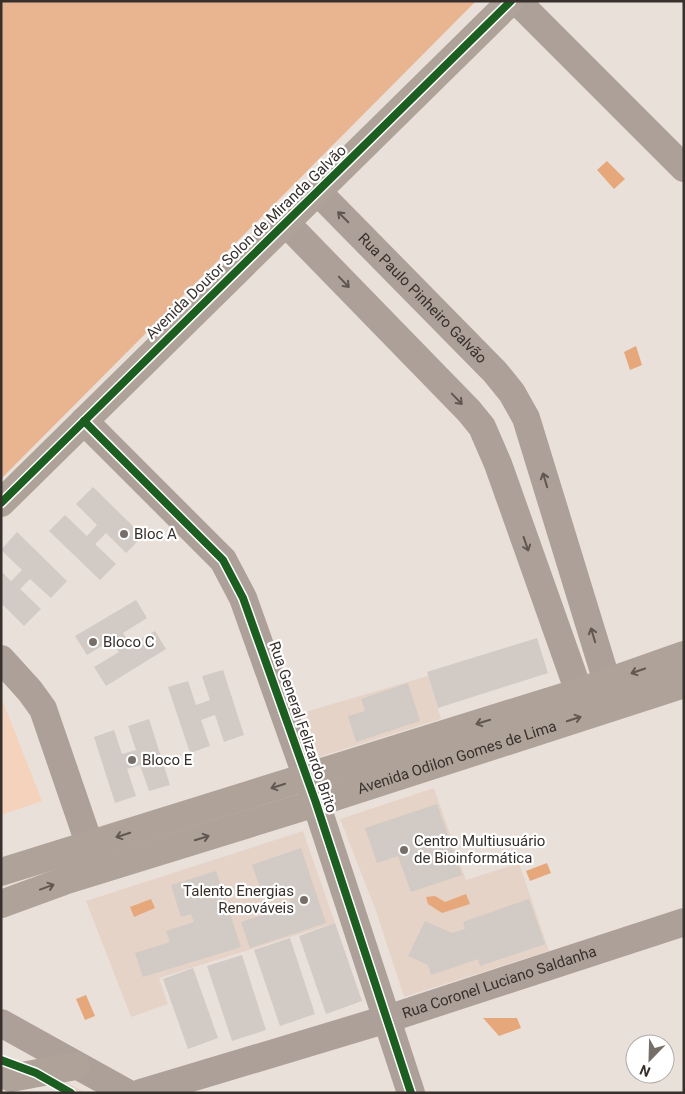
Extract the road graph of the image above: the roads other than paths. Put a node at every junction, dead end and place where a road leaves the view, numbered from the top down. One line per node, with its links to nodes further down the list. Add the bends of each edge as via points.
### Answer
1 (511, 1): 4 (main road, Avenida Doutor Solon de Miranda Galvão)
2 (517, 1): 3 (street)
3 (682, 162)
4 (318, 192): 5 (main road, Avenida Doutor Solon de Miranda Galvão); 6 (street, Rua Paulo Pinheiro Galvão, one-way to 4, via 495,372)
5 (286, 222): 7 (main road, Avenida Doutor Solon de Miranda Galvão); 8 (street, one-way to 8)
6 (521, 409): 8 (street); 12 (street, Rua Paulo Pinheiro Galvão, one-way to 6)
7 (84, 421): 9 (main road, Avenida Doutor Solon de Miranda Galvão); 15 (street, Rua General Felizardo Brito, via 222,560 243,598)
8 (482, 427): 14 (street, one-way to 14)
9 (1, 503)
10 (684, 655): 12 (main road, Avenida Odilon Gomes de Lima, one-way to 12)
11 (1, 659): 17 (street, via 43,709)
12 (607, 682): 14 (main road, Avenida Odilon Gomes de Lima)
13 (684, 684): 16 (main road, Avenida Odilon Gomes de Lima, one-way to 13)
14 (579, 692): 15 (main road, Avenida Odilon Gomes de Lima, one-way to 15)
15 (306, 777): 16 (street, Rua General Felizardo Brito); 17 (main road, Avenida Odilon Gomes de Lima, one-way to 17)
16 (316, 803): 19 (main road, Avenida Odilon Gomes de Lima, one-way to 16, via 64,881); 21 (street, Rua General Felizardo Brito)
17 (90, 846): 18 (main road, Avenida Odilon Gomes de Lima)
18 (1, 872)
19 (1, 904)
20 (684, 922): 21 (street, Rua Coronel Luciano Saldanha)
21 (388, 1019): 27 (street, Rua Coronel Luciano Saldanha); 28 (street, Rua General Felizardo Brito)
22 (1, 1023): 23 (street)
23 (76, 1066): 24 (main road); 26 (street)
24 (6, 1075): 25 (main road)
25 (38, 1093)
26 (127, 1093)
27 (141, 1093)
28 (411, 1093)

